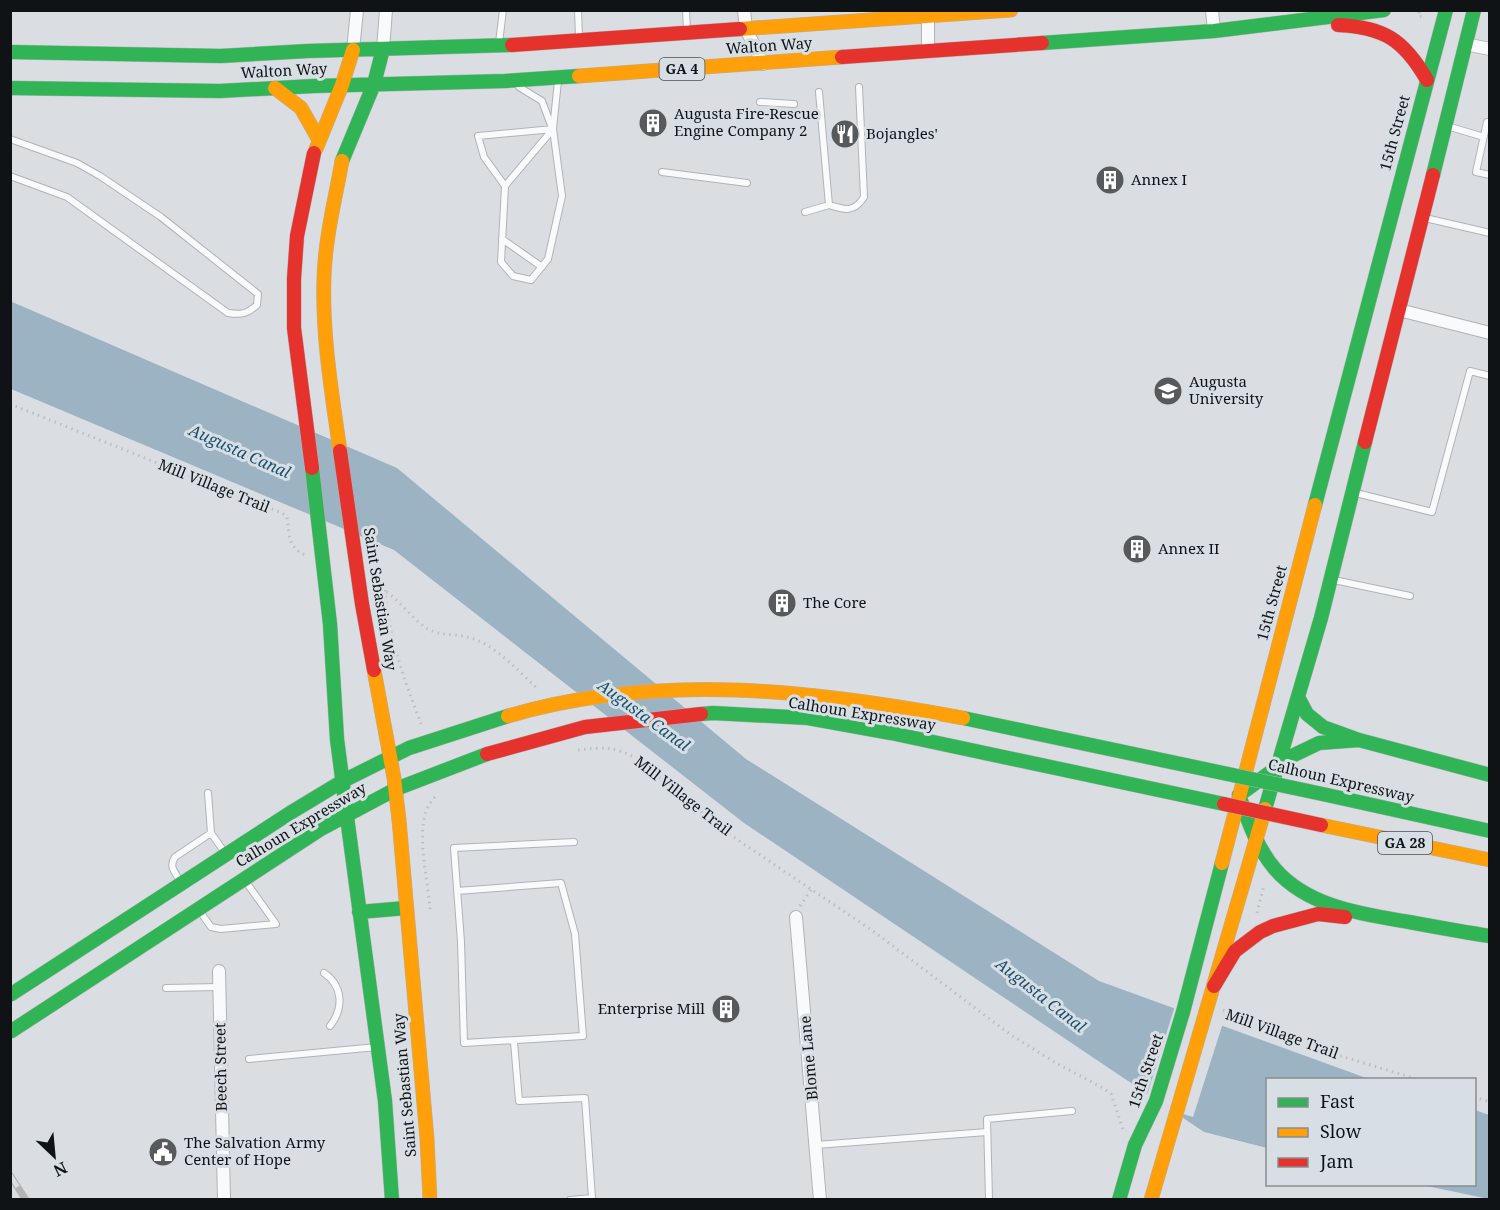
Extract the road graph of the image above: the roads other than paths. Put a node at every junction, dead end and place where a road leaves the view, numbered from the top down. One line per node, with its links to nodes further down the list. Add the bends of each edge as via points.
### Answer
1 (357, 10): 22 (street, Saint Sebastian Way)
2 (387, 10): 20 (street, Saint Sebastian Way)
3 (503, 10): 19 (lane)
4 (578, 10): 17 (lane)
5 (686, 10): 16 (lane)
6 (744, 10): 14 (street)
7 (1011, 10): 12 (main road, Walton Way / GA 4)
8 (1212, 10): 15 (street)
9 (1384, 10): 13 (main road, Walton Way / GA 4)
10 (1446, 10): 28 (main road, 15th Street)
11 (1474, 10): 18 (main road)
12 (928, 13): 14 (main road, Walton Way / GA 4); 23 (street)
13 (1284, 23): 15 (main road, Walton Way / GA 4); 28 (main road, via 1362,26 1399,42)
14 (746, 29): 16 (main road, Walton Way / GA 4); 26 (street)
15 (1214, 31): 23 (main road, Walton Way / GA 4)
16 (687, 34): 25 (main road, Walton Way / GA 4)
17 (580, 41): 19 (main road, Walton Way / GA 4); 25 (main road, Walton Way / GA 4)
18 (1465, 44): 21 (street); 39 (main road)
19 (498, 46): 20 (main road, Walton Way / GA 4)
20 (382, 49): 22 (main road, Walton Way / GA 4); 30 (main road, Saint Sebastian Way)
21 (1490, 49)
22 (353, 50): 24 (main road, Walton Way / GA 4, via 221,56); 31 (main road, Saint Sebastian Way)
23 (928, 50): 26 (main road, Walton Way / GA 4)
24 (10, 52)
25 (649, 54): 26 (main road, Walton Way / GA 4); 27 (main road, Walton Way / GA 4)
26 (763, 63)
27 (559, 77): 29 (main road, Walton Way / GA 4); 40 (lane)
28 (1426, 80): 66 (main road, 15th Street)
29 (505, 81): 30 (main road, Walton Way / GA 4); 40 (lane, via 542,101)
30 (374, 84): 31 (main road, Walton Way / GA 4); 77 (main road, Saint Sebastian Way, bridge, via 342,161 328,234 325,329 362,604 394,778)
31 (342, 85): 34 (main road, Walton Way / GA 4); 43 (main road, Saint Sebastian Way)
32 (859, 87): 49 (lane, via 864,197 859,206 850,209)
33 (10, 88): 34 (main road, Walton Way / GA 4)
34 (275, 88): 43 (main road, via 301,108)
35 (819, 92): 49 (lane)
36 (760, 102): 37 (lane)
37 (794, 104)
38 (1490, 122): 41 (lane)
39 (1445, 125): 41 (lane); 51 (main road)
40 (553, 129): 48 (lane); 48 (lane, via 478,136 484,157); 54 (lane, via 562,196 548,259)
41 (1484, 137): 45 (lane, via 1476,172)
42 (10, 139): 46 (lane, via 77,162 152,211 258,294 257,305 240,315 228,313 67,197)
43 (317, 147): 78 (main road, Saint Sebastian Way, bridge, via 297,236 294,328 321,536 337,739)
44 (662, 172): 47 (lane)
45 (1490, 175)
46 (10, 176)
47 (747, 183)
48 (505, 186): 53 (lane)
49 (828, 206): 50 (lane)
50 (805, 212)
51 (1422, 217): 52 (lane); 55 (main road)
52 (1490, 233)
53 (502, 239): 54 (lane); 54 (lane, via 501,262 513,276 531,280)
54 (542, 267)
55 (1399, 310): 56 (street); 58 (main road)
56 (1490, 333)
57 (1490, 376): 58 (lane, via 1470,371 1432,512)
58 (1353, 493): 59 (main road)
59 (1331, 579): 60 (lane); 61 (main road)
60 (1410, 596)
61 (1298, 697): 62 (main road, via 1307,714 1323,727); 63 (main road)
62 (1359, 740): 63 (main road, via 1319,743); 64 (main road)
63 (1277, 767): 66 (main road); 69 (main road)
64 (1490, 775)
65 (208, 793): 68 (lane)
66 (1239, 795): 69 (main road); 102 (main road, 15th Street, via 1183,1012 1156,1101 1135,1145)
67 (1490, 831): 87 (main road, Calhoun Expressway / GA 28, bridge, via 910,707 807,693 705,687 615,694 521,712 399,753 290,813)
68 (211, 833): 71 (lane); 74 (lane, via 172,863)
69 (1256, 837): 80 (main road, via 1265,856 1297,887 1330,905); 84 (main road)
70 (574, 842): 75 (lane, via 454,848)
71 (231, 860)
72 (1490, 860): 89 (main road, Calhoun Expressway / GA 28, bridge, via 808,718 713,713 585,727 477,757 372,801 293,846)
73 (237, 870): 76 (lane, via 276,924 211,927)
74 (183, 886)
75 (456, 891): 90 (lane, via 464,1043); 90 (lane, via 561,883 575,934 583,1036)
76 (195, 903)
77 (406, 908): 78 (main road); 98 (main road, Saint Sebastian Way)
78 (359, 912): 91 (main road, Saint Sebastian Way)
79 (797, 913): 95 (street, Blome Lane)
80 (1376, 916): 81 (main road); 84 (main road, via 1318,914 1273,926 1235,951)
81 (1490, 936)
82 (219, 971): 85 (street, Beech Street)
83 (324, 973): 88 (lane, via 340,995 339,1013)
84 (1214, 986): 103 (main road)
85 (219, 987): 86 (lane); 96 (street, Beech Street)
86 (166, 988)
87 (10, 995)
88 (330, 1026)
89 (10, 1032)
90 (514, 1042): 99 (lane, via 519,1101 585,1098 592,1198)
91 (378, 1047): 92 (lane); 97 (main road, Saint Sebastian Way)
92 (249, 1059)
93 (1072, 1111): 94 (lane, via 987,1119)
94 (987, 1132): 95 (lane); 101 (lane)
95 (816, 1145): 100 (street, Blome Lane)
96 (224, 1200)
97 (392, 1200)
98 (430, 1200)
99 (570, 1200)
100 (819, 1200)
101 (989, 1200)
102 (1119, 1200)
103 (1151, 1200)

